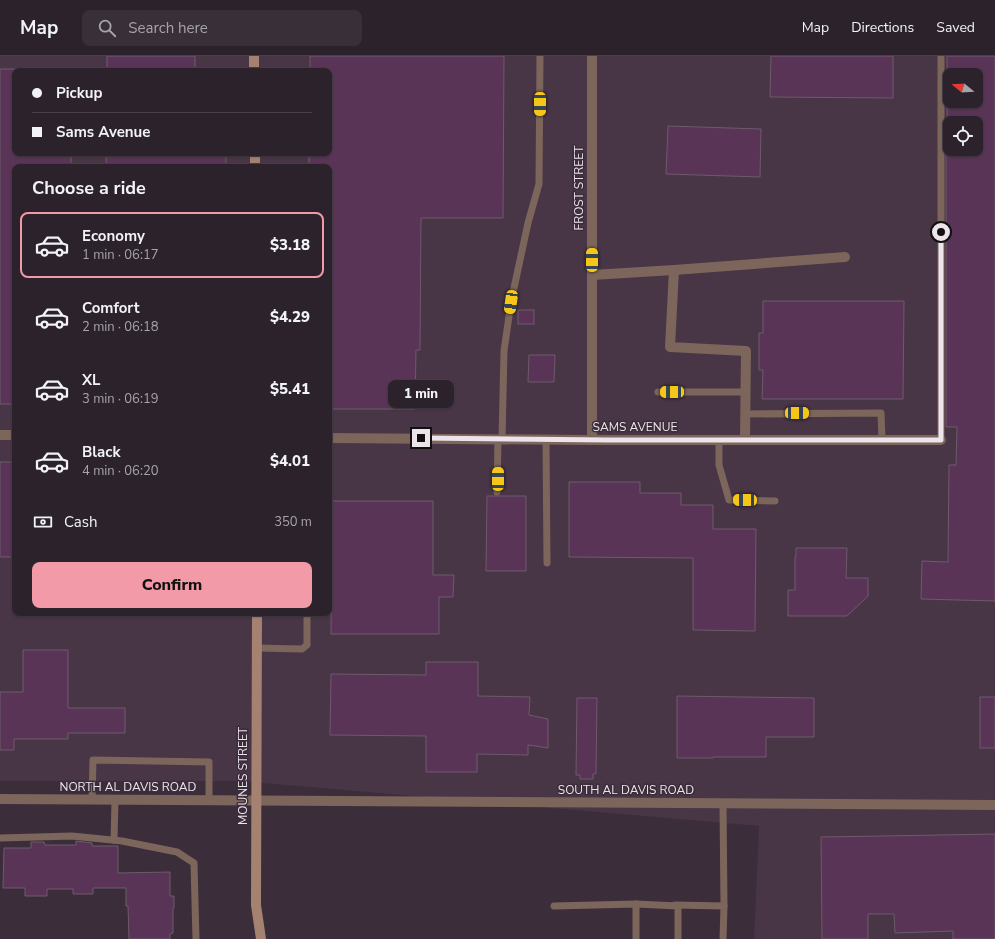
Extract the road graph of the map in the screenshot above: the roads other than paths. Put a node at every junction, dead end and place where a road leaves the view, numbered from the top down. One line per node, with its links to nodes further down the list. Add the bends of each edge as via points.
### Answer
1 (254, 56): 5 (main road)
2 (540, 56): 15 (lane, via 539,184 511,302 504,351)
3 (592, 56): 8 (street, FROST STREET)
4 (942, 56): 21 (lane)
5 (254, 68)
6 (845, 257): 7 (street)
7 (674, 270): 8 (street); 10 (street, via 670,347 746,351)
8 (592, 275): 17 (street, FROST STREET)
9 (658, 392): 10 (lane)
10 (746, 392): 11 (street)
11 (745, 414): 19 (street); 20 (lane, via 881,413)
12 (0, 435): 13 (street)
13 (12, 435)
14 (332, 438): 15 (street, SAMS AVENUE)
15 (500, 439): 16 (street, SAMS AVENUE); 22 (lane)
16 (546, 439): 17 (street, SAMS AVENUE); 24 (lane)
17 (592, 440): 18 (street, SAMS AVENUE)
18 (719, 440): 19 (street, SAMS AVENUE); 23 (lane, via 719,465 729,500)
19 (745, 440): 20 (street, SAMS AVENUE)
20 (882, 440): 21 (street, SAMS AVENUE)
21 (941, 440)
22 (497, 492)
23 (775, 501)
24 (547, 563)
25 (257, 616): 27 (main road, MOUNES STREET)
26 (307, 616): 27 (lane, via 307,645 302,649)
27 (256, 648): 32 (main road, MOUNES STREET)
28 (0, 799): 29 (street, NORTH AL DAVIS ROAD)
29 (92, 800): 30 (street, NORTH AL DAVIS ROAD); 31 (lane, via 93,760 209,762)
30 (114, 800): 31 (street, NORTH AL DAVIS ROAD); 36 (lane)
31 (209, 800): 32 (street, NORTH AL DAVIS ROAD)
32 (257, 800): 33 (street, SOUTH AL DAVIS ROAD); 42 (main road, MOUNES STREET, via 256,905)
33 (723, 804): 34 (street, SOUTH AL DAVIS ROAD); 40 (lane)
34 (995, 805)
35 (0, 838): 36 (lane, via 72,836)
36 (114, 840): 41 (lane, via 177,852 194,863)
37 (636, 904): 38 (lane); 39 (lane); 43 (lane)
38 (673, 905): 40 (lane); 44 (lane, via 678,906)
39 (554, 906)
40 (724, 906): 45 (lane)
41 (196, 939)
42 (261, 939)
43 (636, 939)
44 (678, 939)
45 (723, 939)

